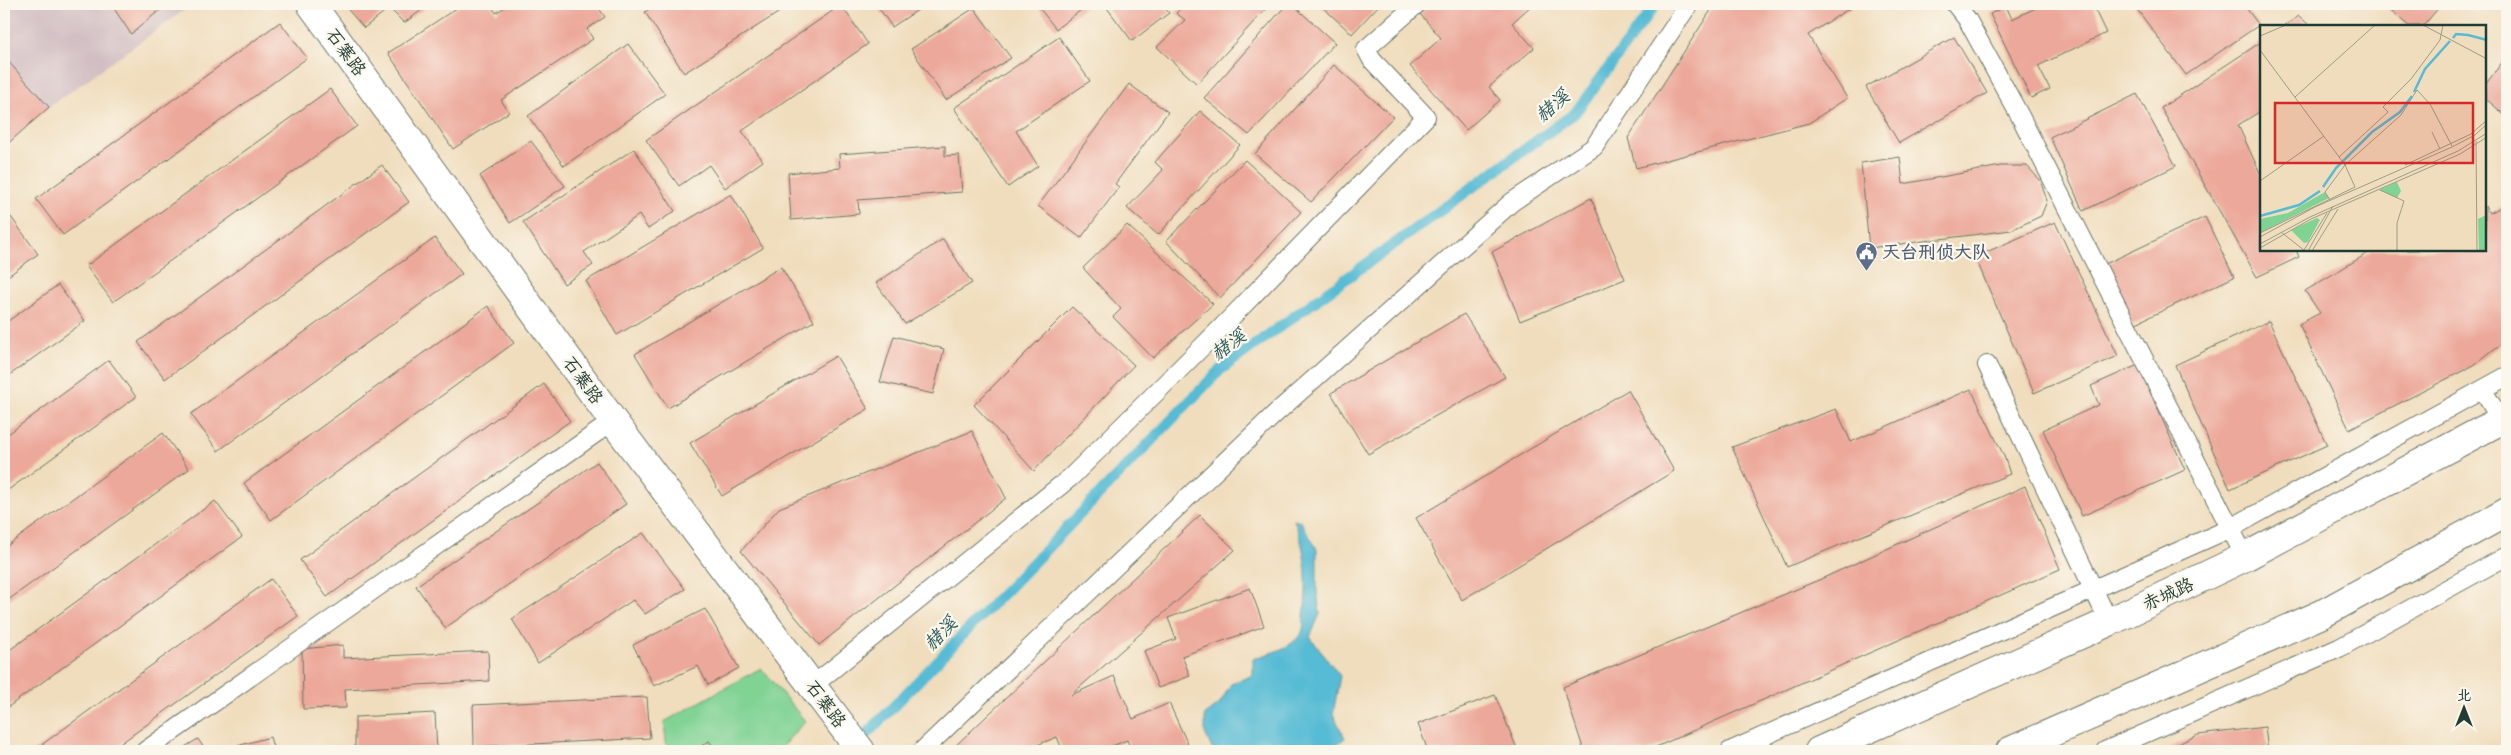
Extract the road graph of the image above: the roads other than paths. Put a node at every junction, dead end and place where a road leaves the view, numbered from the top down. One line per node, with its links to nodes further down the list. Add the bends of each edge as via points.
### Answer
1 (311, 4): 9 (main road, 石寨路)
2 (1417, 4): 16 (lane, via 1366,50 1426,117 1071,477)
3 (1689, 4): 19 (lane, via 1594,147 1512,202 1277,412)
4 (1955, 4): 11 (lane, via 1967,19 2020,116)
5 (1987, 365): 14 (lane)
6 (2507, 376): 7 (lane)
7 (2483, 390): 8 (lane); 11 (lane)
8 (2504, 419): 13 (main road, 赤城路)
9 (613, 420): 16 (main road, 石寨路); 17 (lane)
10 (2507, 512): 22 (main road, via 2322,614)
11 (2231, 528): 13 (lane); 14 (lane)
12 (2507, 556): 23 (lane, via 2339,648)
13 (2245, 557): 15 (main road, 赤城路)
14 (2093, 590): 15 (lane); 20 (lane)
15 (2109, 622): 21 (main road, 赤城路)
16 (812, 686): 18 (main road, 石寨路)
17 (145, 751)
18 (861, 751)
19 (922, 751)
20 (1730, 751)
21 (1819, 751)
22 (2010, 751)
23 (2105, 751)

